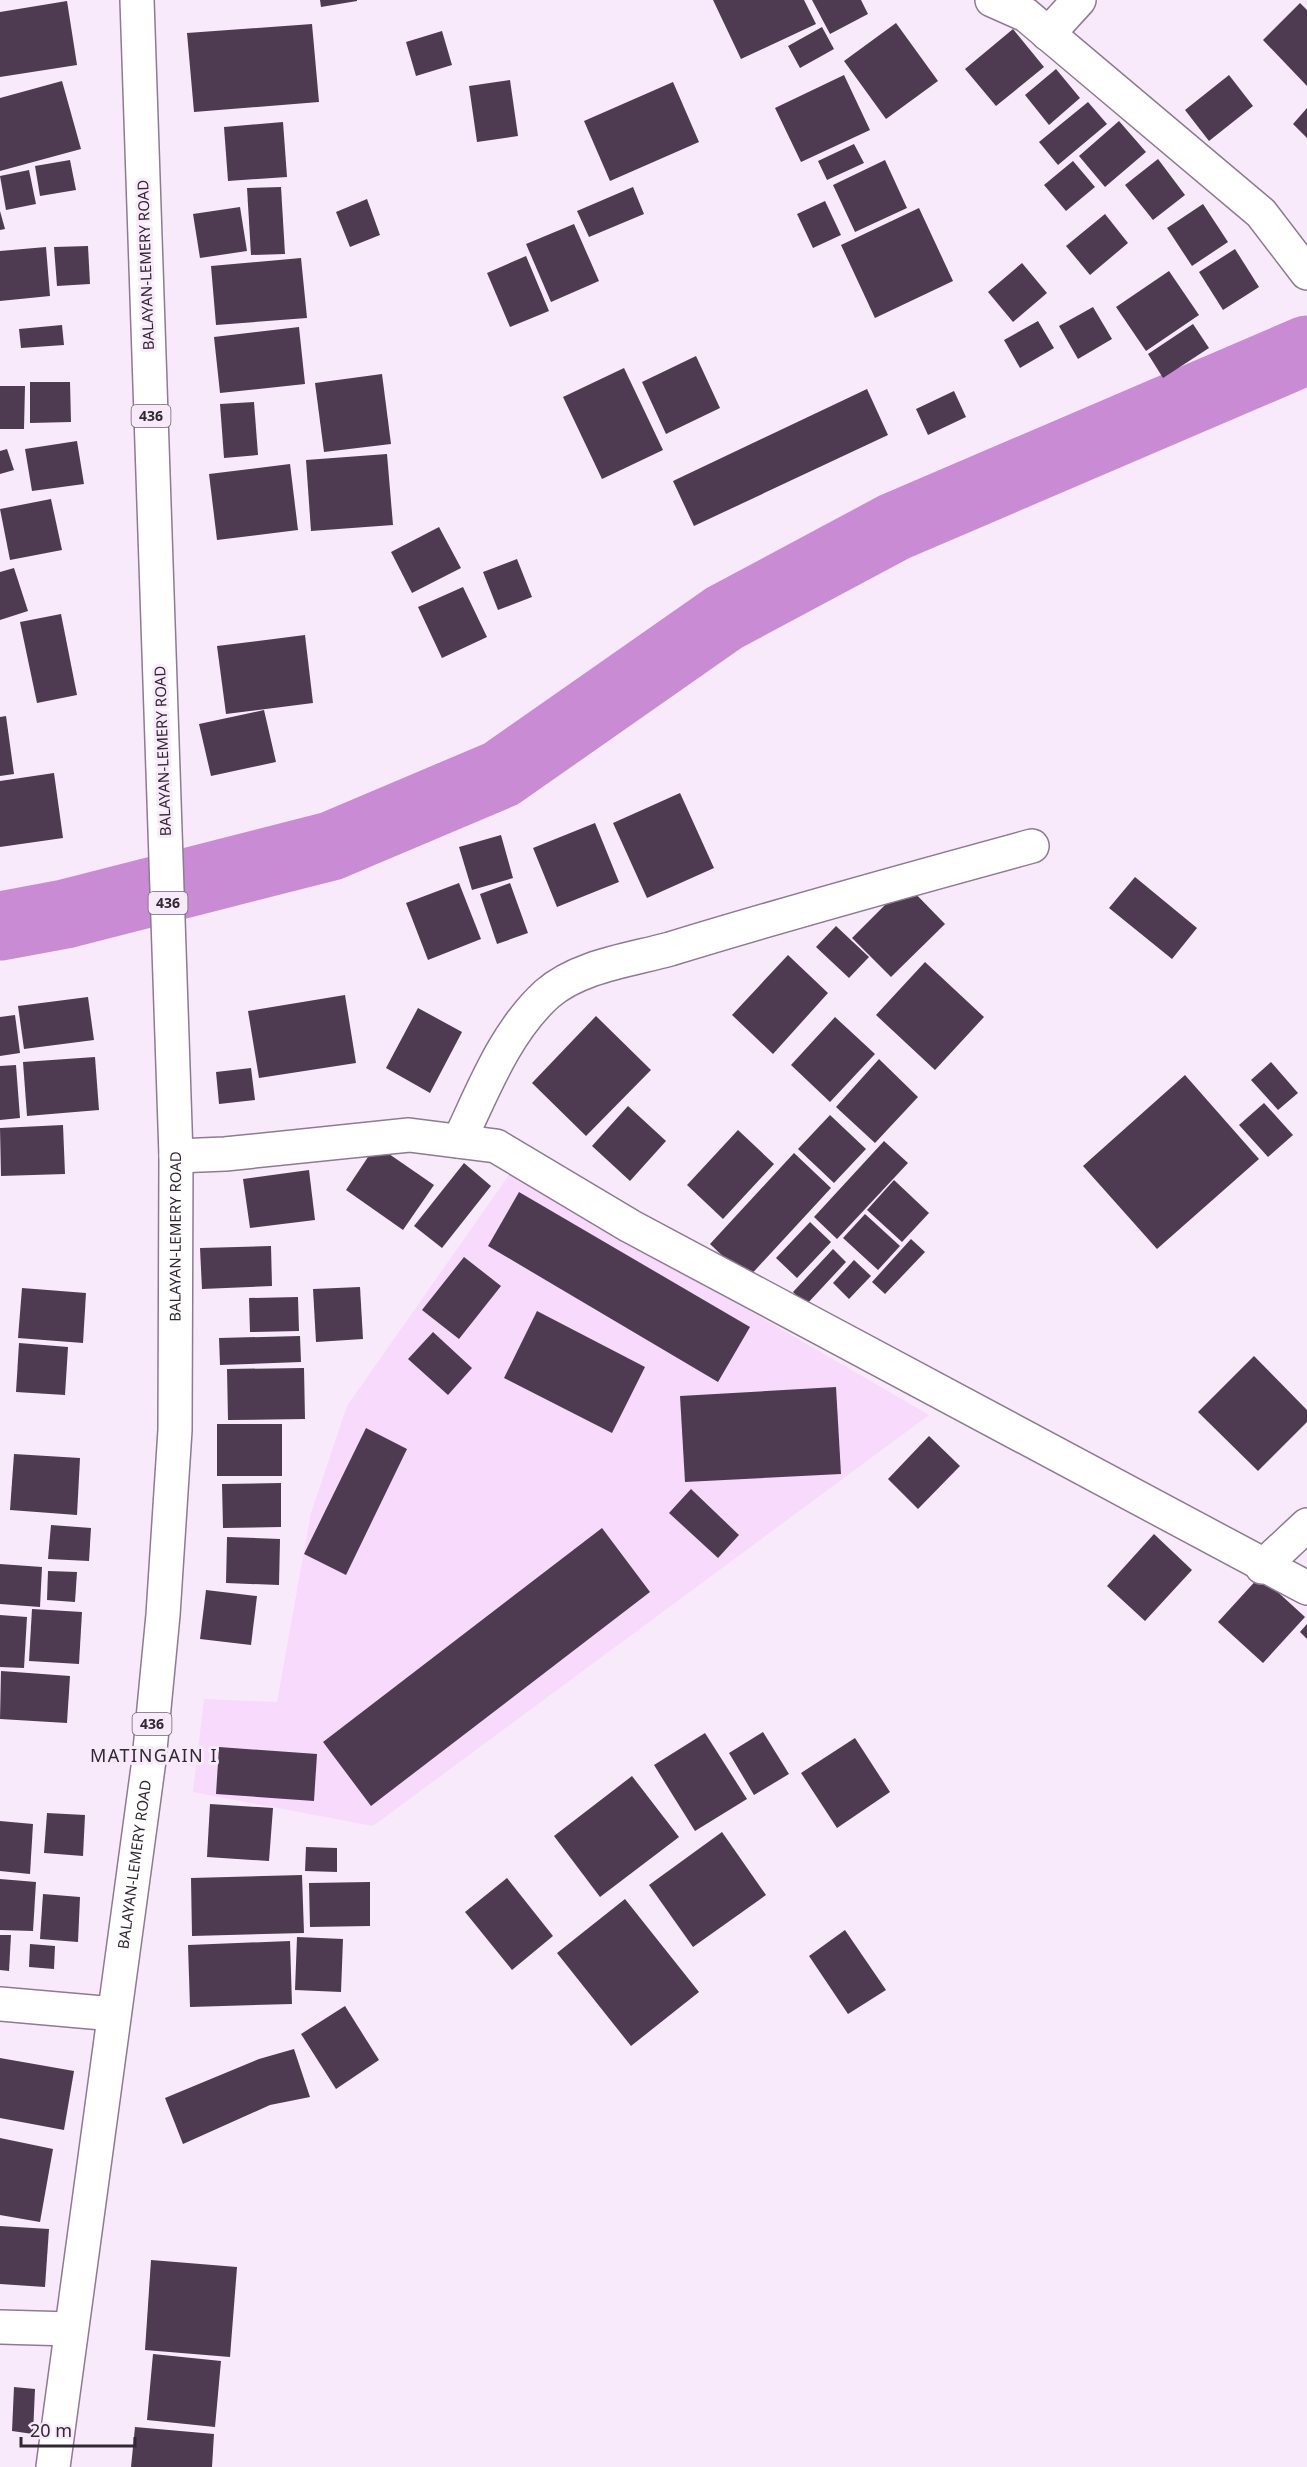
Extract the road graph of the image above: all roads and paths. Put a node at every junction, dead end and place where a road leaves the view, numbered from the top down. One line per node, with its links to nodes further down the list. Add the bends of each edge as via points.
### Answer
1 (137, 0): 8 (street, BALAYAN-LEMERY ROAD / 436)
2 (992, 0): 4 (street, via 1026,15)
3 (1079, 0): 4 (street)
4 (1048, 34): 5 (street, via 1261,213)
5 (1307, 273)
6 (1032, 846): 7 (street, via 579,975 549,993 526,1016 491,1073)
7 (459, 1141): 8 (street, via 409,1135); 10 (street, via 496,1146 630,1226 1180,1518)
8 (176, 1156): 13 (street, BALAYAN-LEMERY ROAD / 436, via 175,1430 163,1615 149,1760)
9 (1307, 1525): 10 (street)
10 (1262, 1567): 11 (street)
11 (1307, 1588)
12 (0, 2004): 13 (street)
13 (114, 2014): 15 (street, BALAYAN-LEMERY ROAD / 436)
14 (0, 2327): 15 (street)
15 (71, 2330): 16 (street, BALAYAN-LEMERY ROAD / 436)
16 (53, 2467)

